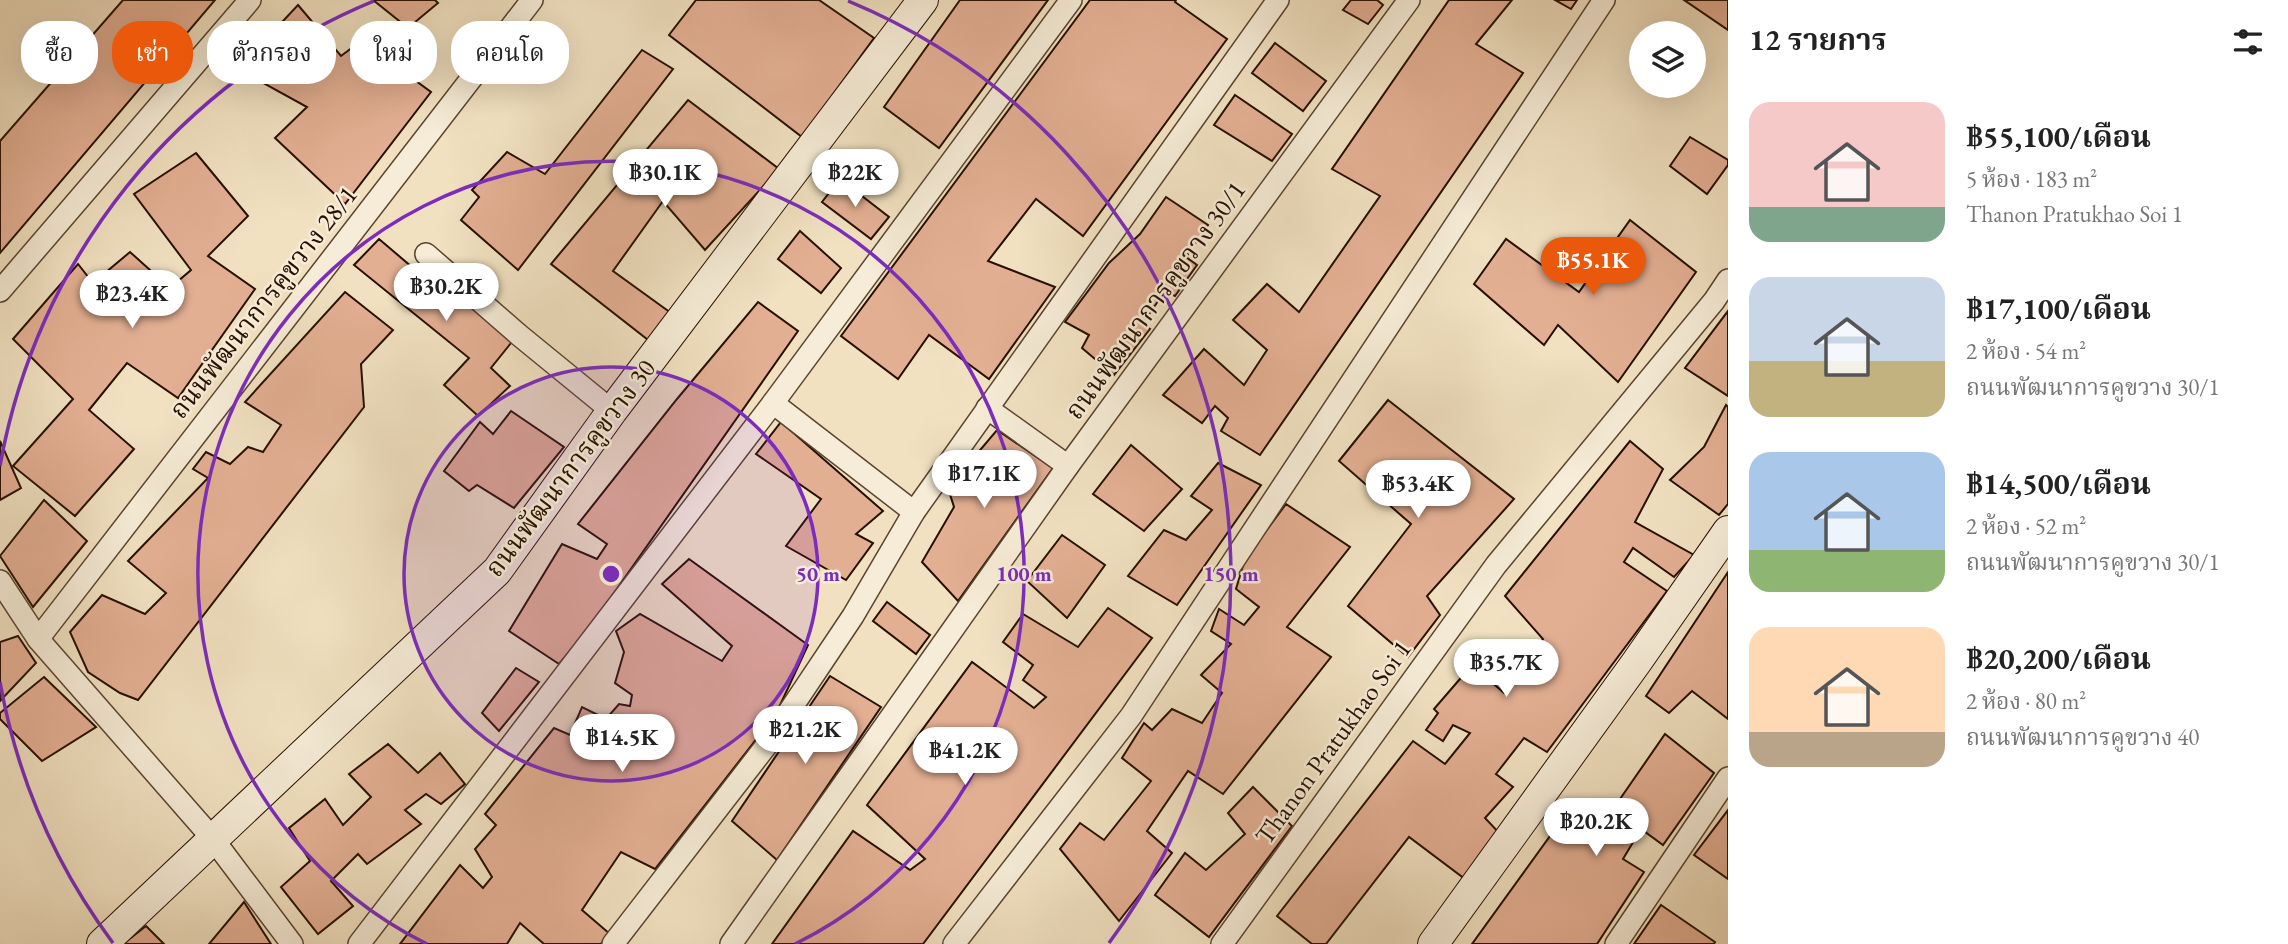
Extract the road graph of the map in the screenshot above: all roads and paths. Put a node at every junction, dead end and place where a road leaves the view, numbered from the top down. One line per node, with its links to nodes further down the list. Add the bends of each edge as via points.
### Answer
1 (250, 0): 10 (street)
2 (532, 0): 18 (street, ถนนพัฒนาการคูขวาง 28/1)
3 (923, 0): 13 (street, ถนนพัฒนาการคูขวาง 30)
4 (1071, 0): 11 (street)
5 (1278, 0): 12 (street)
6 (1409, 0): 14 (street, ถนนพัฒนาการคูขวาง 30/1)
7 (1604, 0): 26 (street, via 1131,716)
8 (426, 254): 13 (street)
9 (1728, 280): 27 (street, Thanon Pratukhao Soi 1, via 1496,565)
10 (0, 292)
11 (773, 403): 15 (street); 23 (street)
12 (987, 408): 14 (street); 15 (street)
13 (612, 411): 20 (street, ถนนพัฒนาการคูขวาง 30, via 497,571)
14 (1068, 466): 25 (street, ถนนพัฒนาการคูขวาง 30/1)
15 (914, 512): 24 (street, via 853,616 766,746)
16 (1728, 531): 28 (street)
17 (0, 581): 18 (street)
18 (38, 639): 20 (street)
19 (1728, 778): 29 (street)
20 (213, 839): 21 (street, ถนนพัฒนาการคูขวาง 30); 22 (street)
21 (102, 944)
22 (292, 944)
23 (359, 944)
24 (613, 944)
25 (731, 944)
26 (954, 944)
27 (1222, 944)
28 (1433, 944)
29 (1616, 944)

